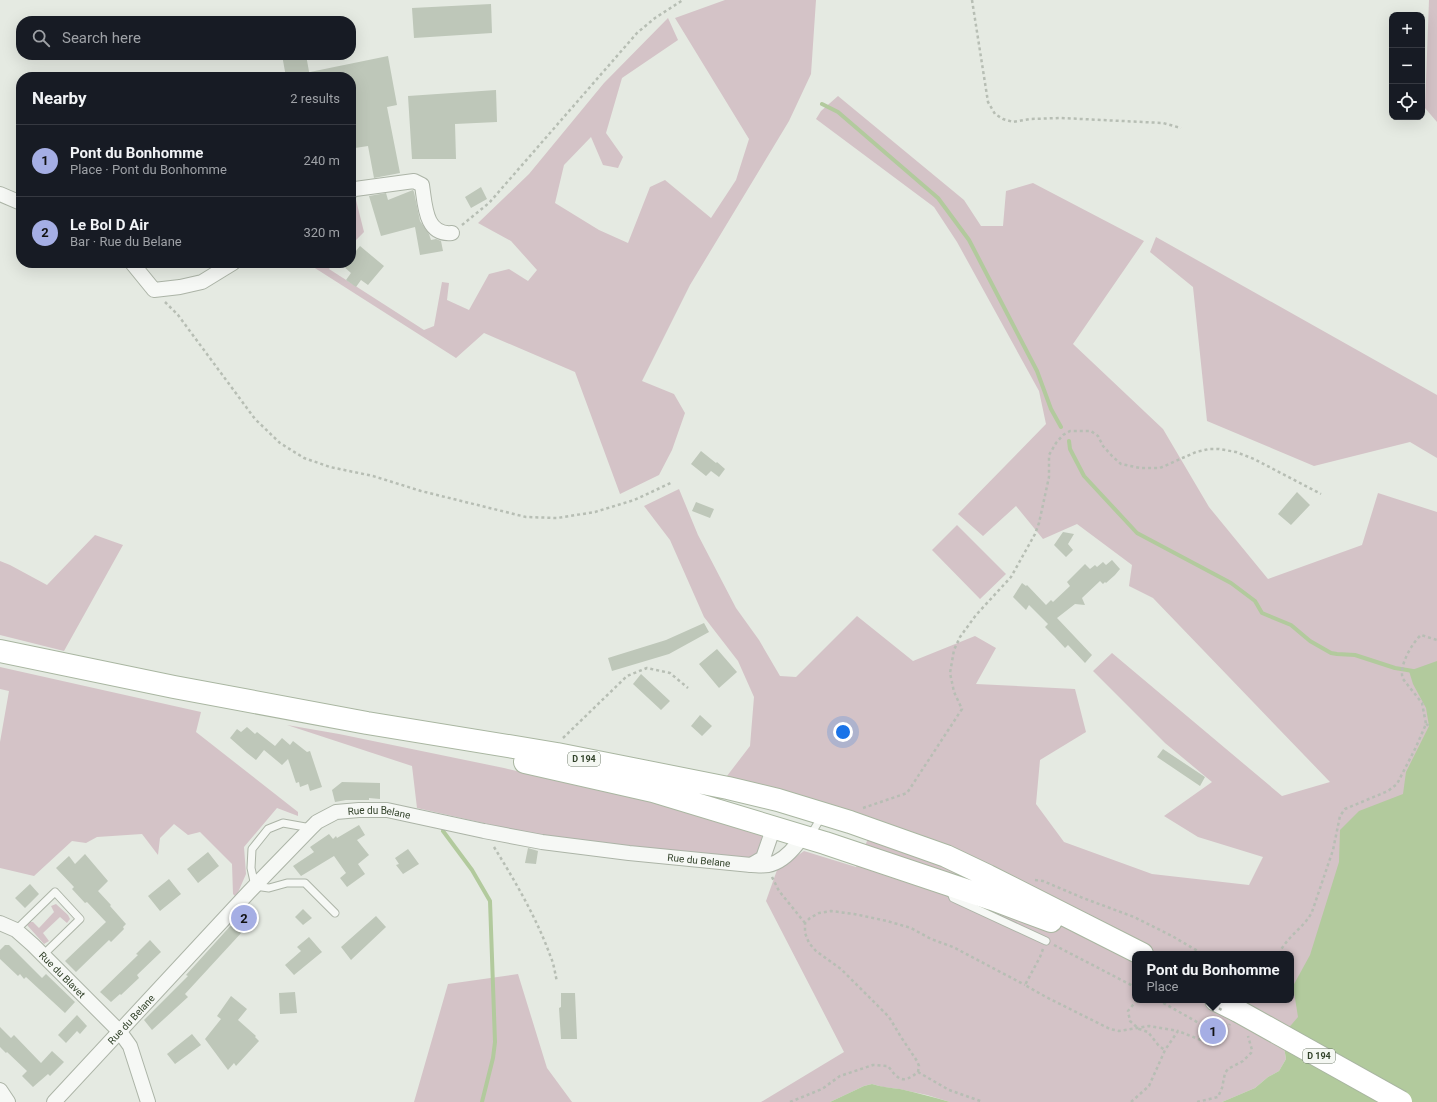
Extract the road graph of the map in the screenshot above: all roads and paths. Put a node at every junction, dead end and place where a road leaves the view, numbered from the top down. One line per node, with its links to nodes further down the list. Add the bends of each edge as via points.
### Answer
1 (683, 0): 7 (path, via 637,33 489,203)
2 (972, 0): 3 (path, via 988,102 995,114 1003,119 1013,122 1061,118 1163,123)
3 (1181, 128)
4 (356, 189): 7 (street, via 414,181 422,185 429,221 436,230 444,234)
5 (0, 194): 6 (street)
6 (16, 201)
7 (452, 233)
8 (138, 268): 10 (street)
9 (225, 268): 10 (street, via 202,282)
10 (154, 290): 11 (path, via 178,315 255,419 280,443 304,458 526,518 557,518 595,512 634,500)
11 (673, 482)
12 (1321, 494): 18 (path, via 1236,452 1209,449 1160,468 1140,468 1121,464 1091,431 1070,431 1063,435 1049,455 1049,477 1035,534 1011,577 976,615 954,650 950,673 954,692 962,709 907,794)
13 (1437, 640): 15 (path, via 1420,635 1404,660 1401,675 1422,703)
14 (688, 688): 17 (path, via 670,673 647,668 627,676 564,736)
15 (1426, 724): 16 (path); 36 (path, via 1396,784 1388,791 1345,809 1340,816 1333,850 1312,912)
16 (1431, 728)
17 (557, 754): 19 (main road, D 194, via 728,788); 23 (main road, D 194, via 174,688 0,651 112,682 459,747 653,791)
18 (856, 810)
19 (823, 814): 23 (lane); 34 (main road, D 194, via 946,856)
20 (311, 828): 21 (street, Rue du Belane, via 336,812 387,810); 28 (street, Rue du Belane); 28 (lane, via 283,823 268,829 252,849 251,868)
21 (484, 831): 24 (street, Rue du Belane, via 558,844); 39 (path, via 513,877 536,922 551,957)
22 (771, 835): 24 (street, via 763,858)
23 (803, 841): 25 (street); 27 (main road, D 194)
24 (751, 865): 25 (street, Rue du Belane)
25 (766, 866): 30 (path, via 779,891)
26 (1028, 879): 35 (path, via 1043,881 1134,917)
27 (948, 884): 33 (lane, via 953,898); 38 (main road, D 194, via 1078,931)
28 (255, 886): 29 (lane, via 269,888 287,883 305,883); 50 (street, Rue du Belane)
29 (335, 913)
30 (805, 923): 40 (path, via 819,913 831,911 887,921 911,928 953,947); 52 (path, via 804,933 816,951 841,969 889,1017 917,1060)
31 (0, 924): 32 (street, Rue du Blavet)
32 (16, 930): 37 (street, Rue du Blavet); 37 (lane, via 55,892 80,919)
33 (1046, 941): 40 (path); 41 (path)
34 (1136, 951)
35 (1198, 951)
36 (1281, 951)
37 (43, 955): 50 (street, Rue du Blavet)
38 (1132, 958)
39 (557, 982)
40 (1025, 984): 46 (path, via 1110,1029)
41 (1132, 985)
42 (1135, 1003): 46 (path, via 1128,1011 1130,1021)
43 (1163, 1003): 49 (path)
44 (1220, 1003): 45 (main road, D 194)
45 (1230, 1010): 48 (path, via 1216,1044); 61 (main road, D 194, bridge)
46 (1139, 1029): 48 (path, via 1149,1026); 51 (path, via 1148,1032)
47 (1248, 1030): 60 (path, via 1251,1053 1224,1073 1218,1097)
48 (1178, 1031): 51 (path)
49 (1213, 1031)
50 (120, 1032): 55 (street, Rue du Belane); 56 (street, Rue du Blavet, via 130,1046)
51 (1165, 1050): 59 (path, via 1149,1086)
52 (918, 1072): 57 (path, via 911,1078 902,1079 896,1077 888,1066 873,1065 840,1076 822,1089); 58 (path, via 949,1090)
53 (0, 1090): 54 (street)
54 (8, 1102)
55 (54, 1102)
56 (148, 1102)
57 (790, 1102)
58 (983, 1102)
59 (1131, 1102)
60 (1197, 1102)
61 (1401, 1102)

